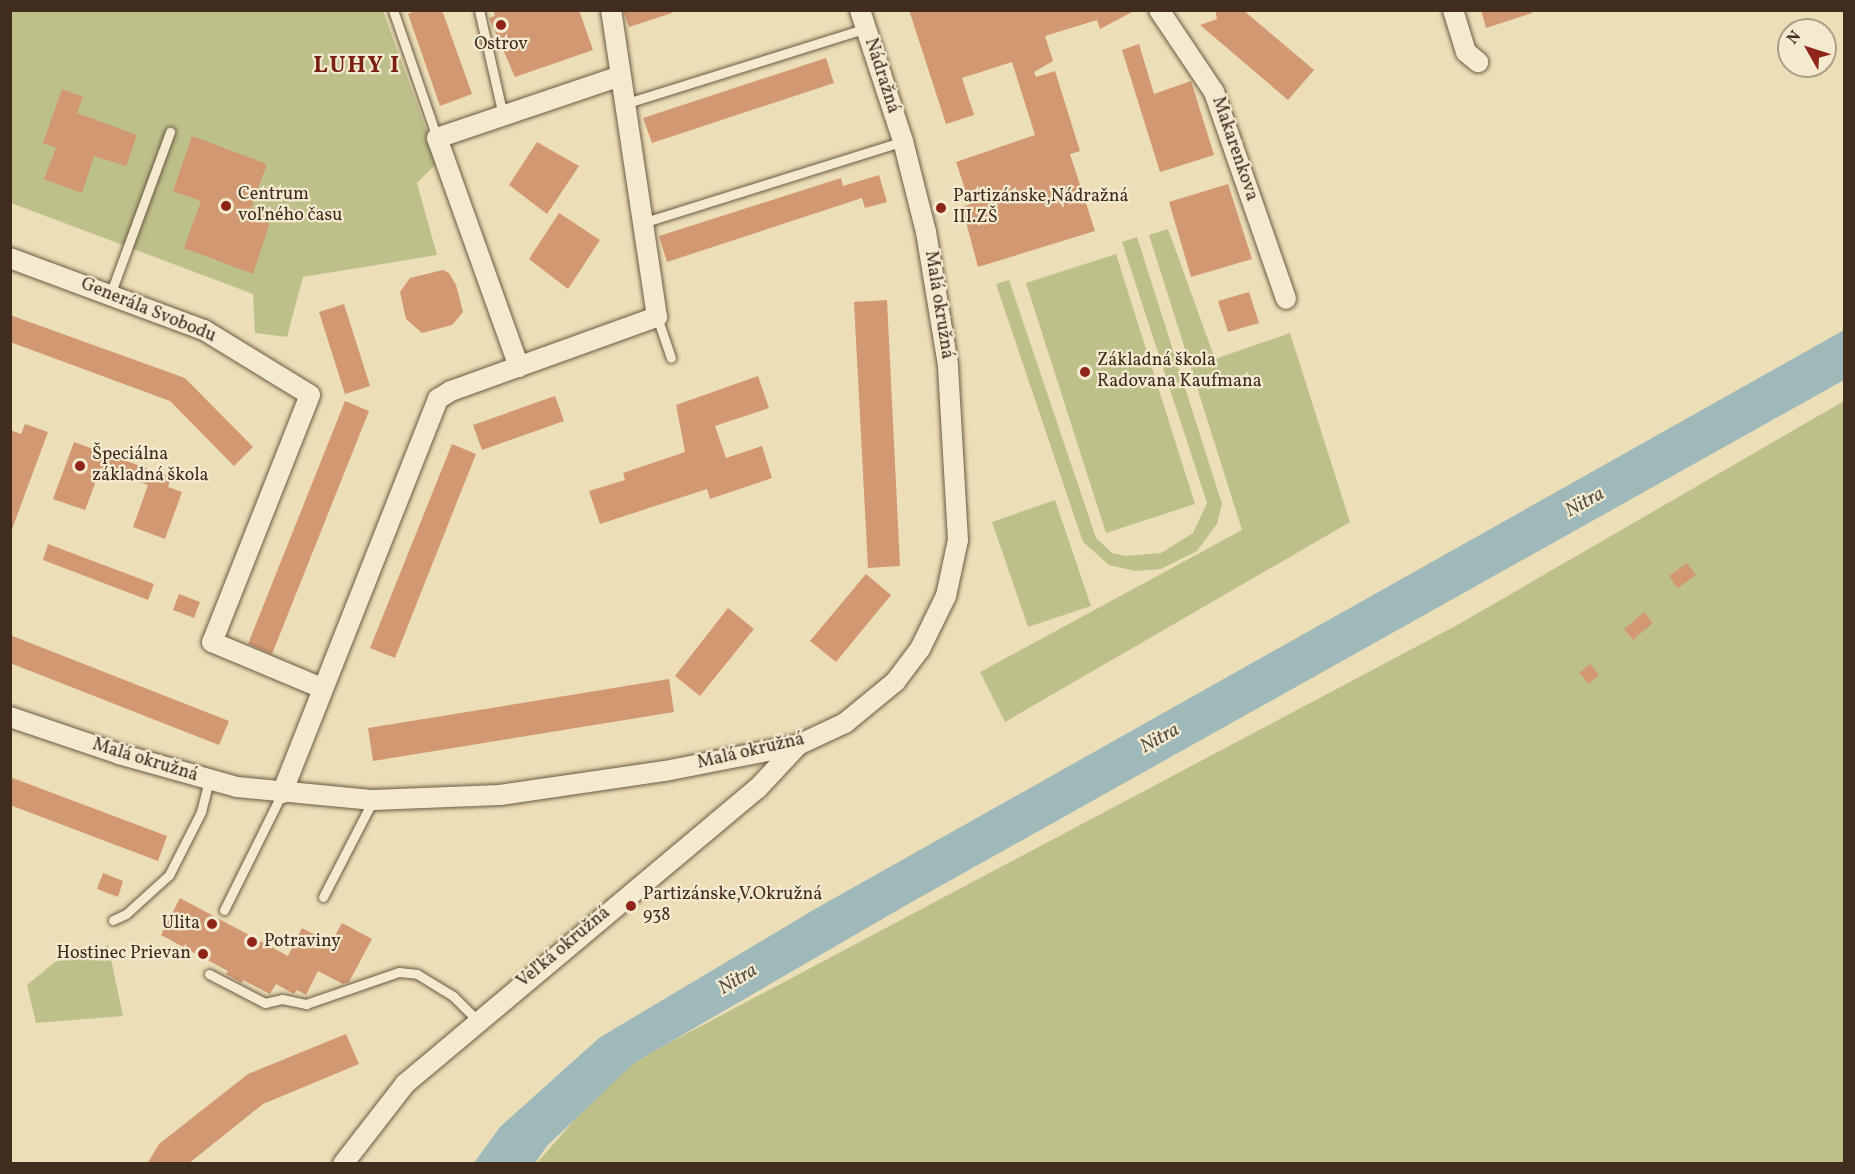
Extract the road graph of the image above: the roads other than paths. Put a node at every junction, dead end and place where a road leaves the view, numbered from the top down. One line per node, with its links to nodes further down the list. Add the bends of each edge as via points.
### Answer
1 (393, 10): 12 (lane)
2 (479, 10): 10 (lane)
3 (611, 10): 8 (street)
4 (1160, 10): 17 (street, Makarenkova, via 1214,92)
5 (1453, 10): 7 (street, via 1466,52)
6 (863, 19): 9 (lane); 13 (street, Nádražná)
7 (1478, 62)
8 (620, 76): 9 (street); 10 (street)
9 (624, 104): 14 (street)
10 (503, 116): 12 (street)
11 (170, 132): 16 (lane)
12 (437, 138): 20 (street)
13 (903, 141): 14 (lane); 23 (street, Malá okružná, via 926,231 943,324 952,406 958,540 946,596 920,649 895,682 845,723)
14 (642, 223): 18 (street)
15 (10, 258): 16 (street, Generála Svobodu)
16 (110, 295): 21 (street, Generála Svobodu, via 204,330 310,395 212,642)
17 (1286, 299)
18 (657, 317): 19 (lane); 20 (street)
19 (670, 358)
20 (519, 367): 21 (street, via 451,391 433,406)
21 (322, 688): 25 (street)
22 (10, 717): 24 (street, Malá okružná)
23 (798, 745): 26 (street, Malá okružná, via 676,769 500,795); 31 (street, Veľká okružná, via 757,789)
24 (209, 780): 25 (street, Malá okružná); 29 (lane, via 201,812 170,875 126,914)
25 (282, 793): 26 (street, Malá okružná); 28 (lane)
26 (373, 800): 27 (lane)
27 (323, 897)
28 (224, 910)
29 (113, 920)
30 (209, 974): 31 (lane, via 265,1003 282,999 306,1004 399,972 417,974 453,996)
31 (478, 1022): 32 (street, Veľká okružná, via 405,1084)
32 (343, 1164)

